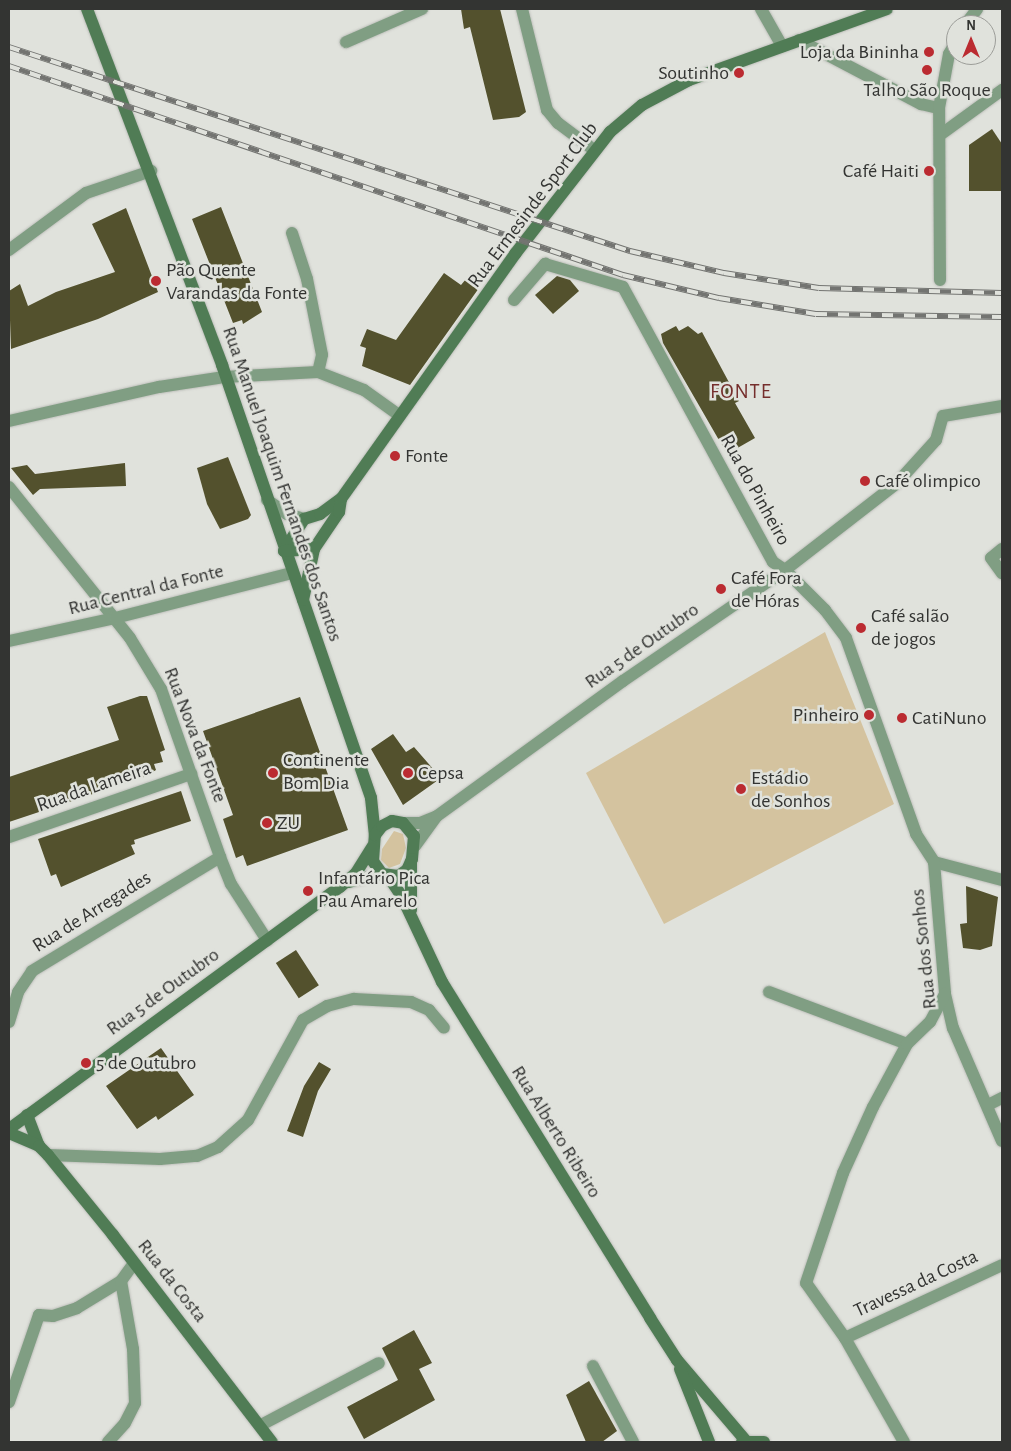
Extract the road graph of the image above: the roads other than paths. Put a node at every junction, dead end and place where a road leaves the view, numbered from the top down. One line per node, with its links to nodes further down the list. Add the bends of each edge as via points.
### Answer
1 (87, 9): 14 (main road, Rua Manuel Joaquim Fernandes dos Santos)
2 (422, 9): 7 (street)
3 (522, 9): 13 (street, via 547,110 558,123)
4 (761, 9): 8 (street)
5 (887, 9): 6 (main road, Rua Ermesinde Sport Club)
6 (799, 40): 8 (main road, Rua Ermesinde Sport Club); 11 (street, via 921,104)
7 (346, 42)
8 (782, 46): 13 (main road, Rua Ermesinde Sport Club, via 689,80 642,105)
9 (947, 65): 11 (street)
10 (1002, 90): 12 (street)
11 (939, 108): 12 (street)
12 (940, 135): 17 (street)
13 (594, 150): 22 (main road, Rua Ermesinde Sport Club)
14 (151, 170): 16 (street, via 86,193); 20 (main road, Rua Manuel Joaquim Fernandes dos Santos)
15 (292, 233): 19 (street, via 308,279 322,355)
16 (9, 250)
17 (940, 280)
18 (514, 300): 31 (street, Rua do Pinheiro, via 544,264 623,287 773,562)
19 (318, 372): 20 (street); 22 (street, via 364,390)
20 (224, 377): 23 (street, via 159,387); 26 (main road, Rua Manuel Joaquim Fernandes dos Santos)
21 (1002, 406): 31 (street, Rua 5 de Outubro, via 943,416 936,440 897,484)
22 (400, 416): 25 (main road, Rua Ermesinde Sport Club)
23 (9, 421)
24 (9, 487): 35 (street, Rua Nova da Fonte)
25 (341, 499): 27 (main road, Rua Ermesinde Sport Club, via 320,514); 28 (main road, Rua Ermesinde Sport Club, via 339,512)
26 (267, 500): 27 (street, via 287,514); 30 (main road, Rua Manuel Joaquim Fernandes dos Santos)
27 (304, 519): 30 (main road)
28 (314, 548): 30 (main road); 34 (main road, Rua Ermesinde Sport Club)
29 (1002, 550): 33 (street, via 991,558)
30 (284, 551): 32 (main road, Rua Manuel Joaquim Fernandes dos Santos)
31 (785, 570): 39 (street, Rua 5 de Outubro, via 623,681); 46 (street, Rua do Pinheiro, via 825,610 846,638 916,834)
32 (292, 572): 34 (main road, Rua Manuel Joaquim Fernandes dos Santos); 35 (street, Rua Central da Fonte)
33 (1002, 573)
34 (302, 600): 38 (main road, Rua Manuel Joaquim Fernandes dos Santos)
35 (115, 618): 36 (street, Rua Central da Fonte); 37 (street, Rua Nova da Fonte, via 161,689)
36 (9, 641)
37 (192, 774): 41 (street, Rua da Lameira); 44 (street, Rua Nova da Fonte)
38 (371, 798): 40 (main road); 42 (main road, Rua Manuel Joaquim Fernandes dos Santos)
39 (438, 816): 40 (street, Rua 5 de Outubro, via 420,823); 43 (street, Rua 5 de Outubro)
40 (398, 822): 42 (main road, via 382,826); 43 (main road, via 414,836)
41 (9, 837)
42 (374, 841): 47 (main road, via 373,861); 49 (main road, Rua 5 de Outubro, via 356,872)
43 (415, 846): 45 (main road)
44 (220, 857): 51 (street, Rua Nova da Fonte, via 231,884); 54 (street, Rua de Arregades, via 32,971 18,992)
45 (412, 859): 47 (main road, via 398,876); 50 (main road, Rua Alberto Ribeiro, via 409,884)
46 (934, 862): 48 (street); 53 (street, Rua dos Sonhos)
47 (385, 875): 49 (main road, Rua 5 de Outubro, via 366,876); 50 (main road, Rua Alberto Ribeiro)
48 (1002, 880)
49 (340, 887): 51 (main road, Rua 5 de Outubro)
50 (412, 919): 68 (main road, Rua Alberto Ribeiro, via 442,982)
51 (267, 940): 59 (main road, Rua 5 de Outubro)
52 (769, 992): 56 (street)
53 (945, 994): 56 (street, via 930,1022); 58 (street, Rua dos Sonhos, via 953,1028)
54 (9, 1022)
55 (444, 1028): 63 (street, via 429,1010 411,1002 354,999 327,1006 303,1020 248,1120 218,1147 197,1156 160,1159)
56 (908, 1044): 67 (street, via 873,1107 843,1173 806,1283)
57 (1002, 1098): 58 (street)
58 (988, 1105): 62 (street, Rua dos Sonhos)
59 (27, 1115): 60 (main road, Rua 5 de Outubro); 63 (main road, Rua da Costa)
60 (9, 1128)
61 (9, 1132): 63 (main road, Rua da Costa)
62 (1002, 1141)
63 (43, 1151): 64 (main road, Rua da Costa)
64 (134, 1263): 66 (street); 72 (main road, Rua da Costa)
65 (1002, 1264): 67 (street, Travessa da Costa)
66 (121, 1281): 71 (street, via 77,1308 53,1316 39,1315); 73 (street, via 133,1349 135,1403 125,1423)
67 (845, 1338): 79 (street)
68 (677, 1360): 76 (main road, Rua Alberto Ribeiro); 77 (main road, Rua Alberto Ribeiro)
69 (379, 1363): 72 (street)
70 (593, 1366): 75 (street)
71 (9, 1402)
72 (261, 1425): 74 (main road, Rua da Costa)
73 (108, 1442)
74 (272, 1442)
75 (633, 1442)
76 (709, 1442)
77 (744, 1442): 78 (main road)
78 (764, 1442)
79 (904, 1442)

